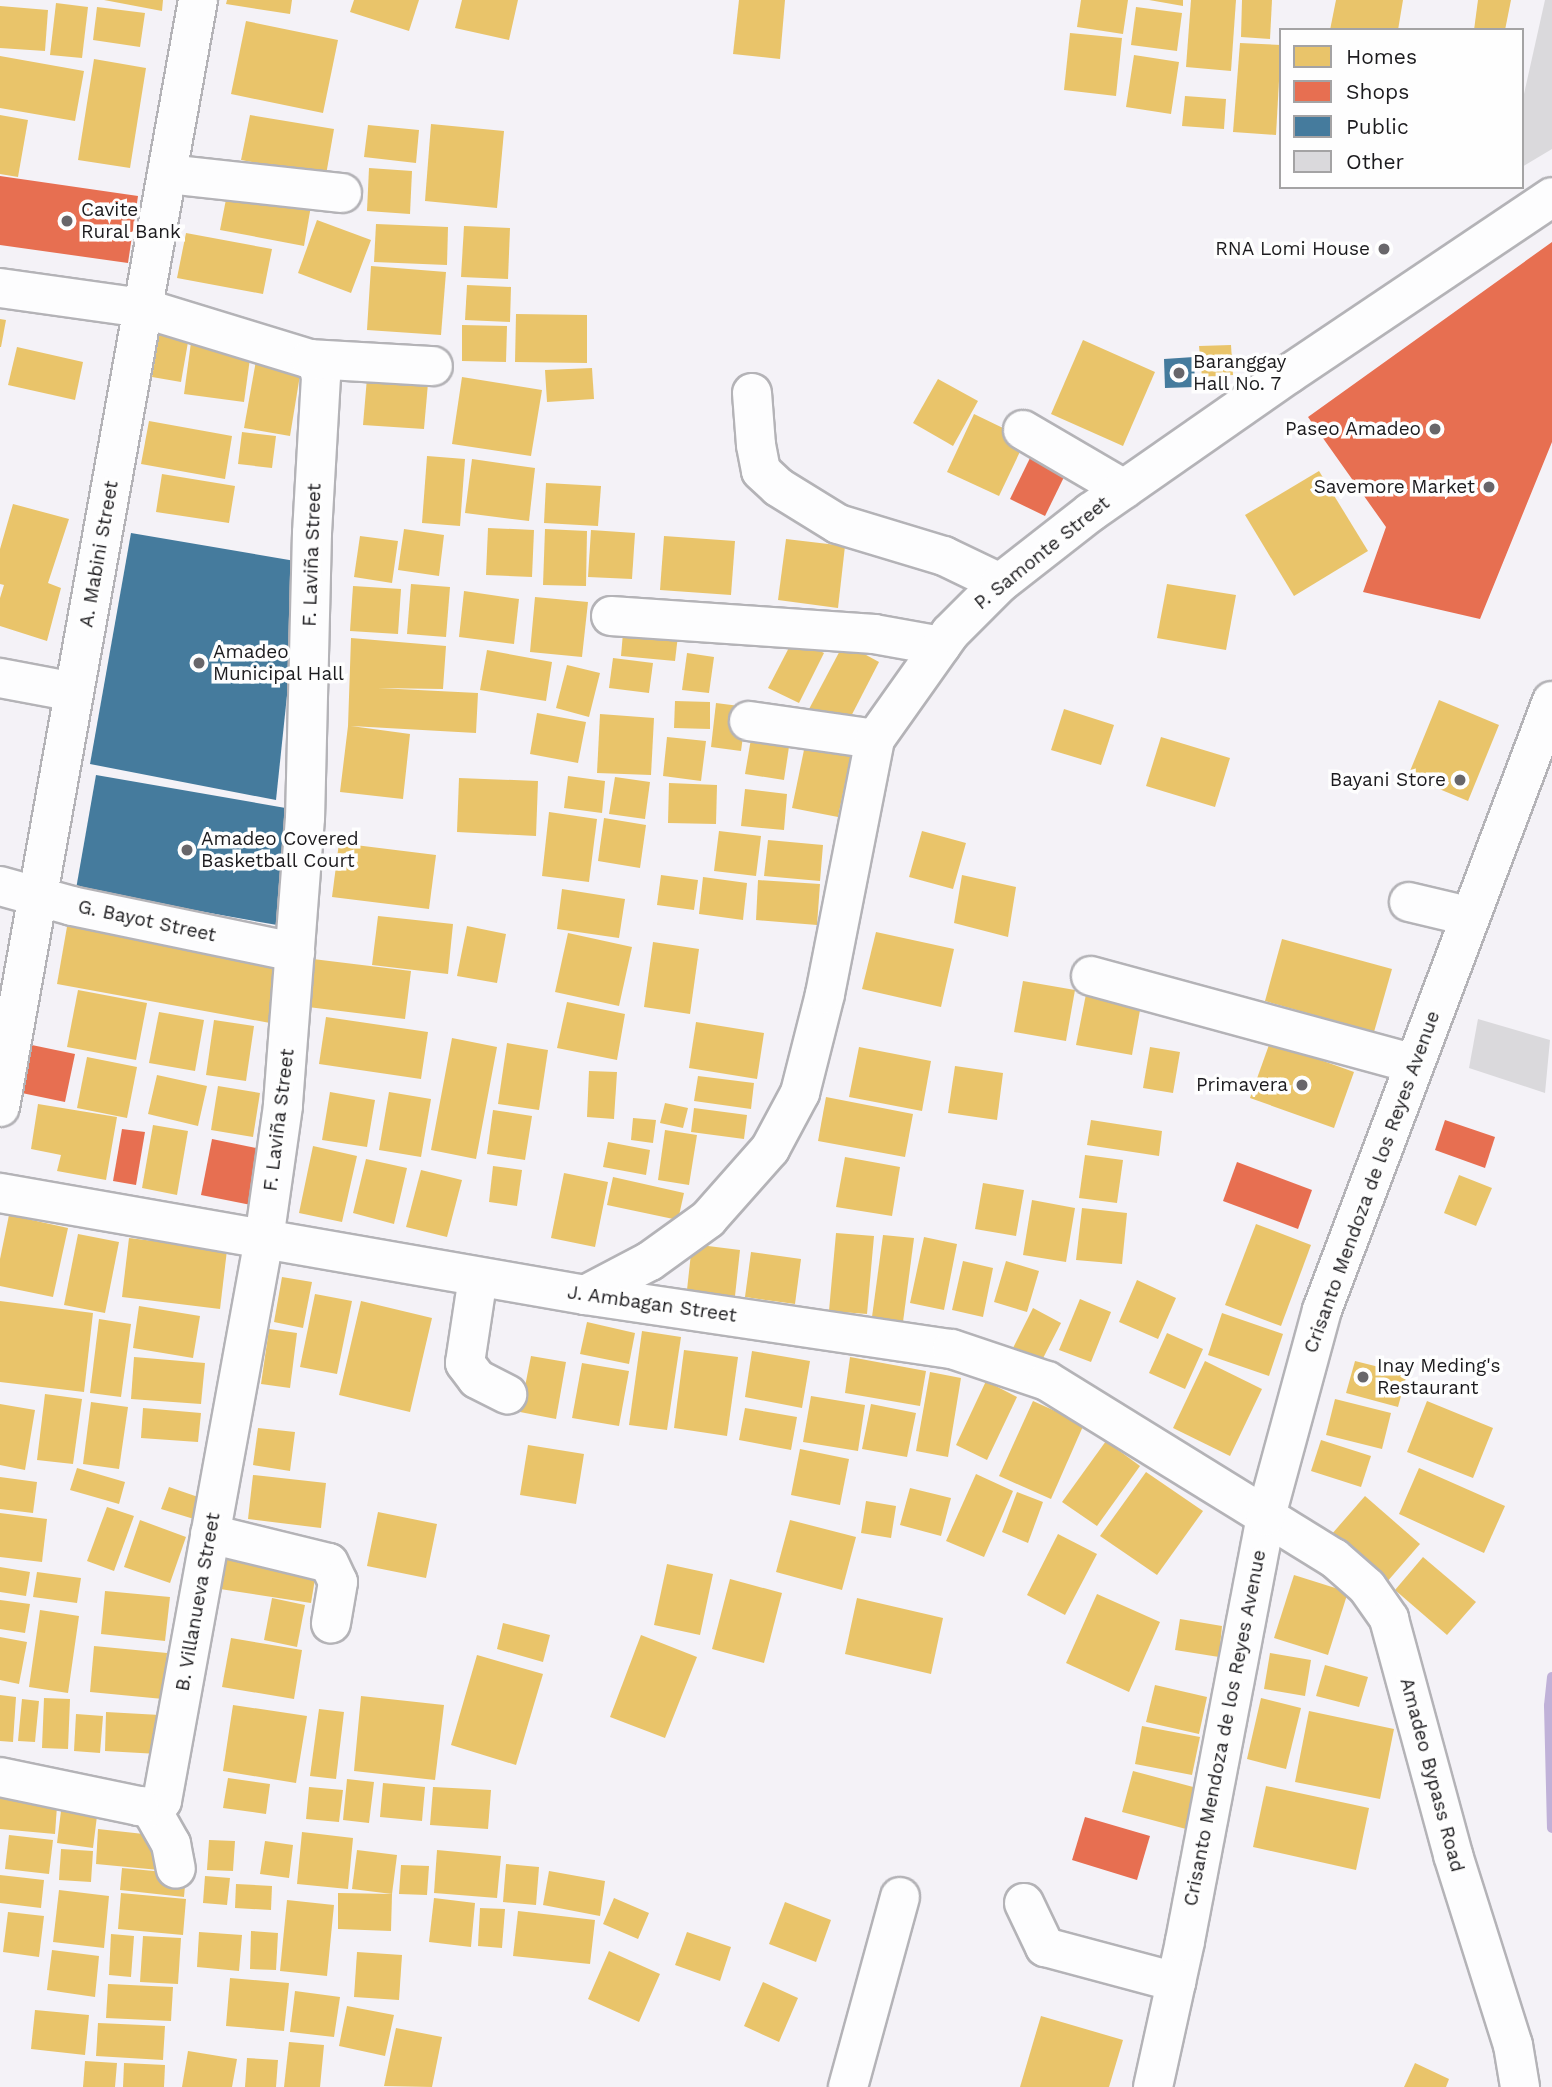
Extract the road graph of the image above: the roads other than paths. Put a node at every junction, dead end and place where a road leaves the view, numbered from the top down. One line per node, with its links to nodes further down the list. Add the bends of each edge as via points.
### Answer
1 (198, 0): 2 (street, A. Mabini Street)
2 (167, 174): 3 (street); 6 (street, A. Mabini Street)
3 (342, 193)
4 (1552, 197): 11 (street, P. Samonte Street)
5 (0, 288): 6 (street)
6 (143, 308): 7 (street); 16 (street, A. Mabini Street)
7 (310, 359): 8 (street); 24 (street, F. Laviña Street, via 318,365 321,377 305,818)
8 (433, 366)
9 (752, 393): 12 (street, via 761,471 778,487 838,524 944,556)
10 (1023, 430): 11 (street)
11 (1124, 489): 12 (street, P. Samonte Street)
12 (999, 583): 14 (street, P. Samonte Street)
13 (611, 616): 14 (street, via 874,634)
14 (941, 646): 19 (street, P. Samonte Street)
15 (0, 678): 16 (street)
16 (74, 692): 21 (street, A. Mabini Street)
17 (1551, 706): 23 (street, Crisanto Mendoza de los Reyes Avenue)
18 (749, 720): 19 (street)
19 (875, 739): 31 (street, P. Samonte Street, via 825,994 794,1105 771,1149 708,1219 650,1261)
20 (0, 886): 21 (street, G. Bayot Street)
21 (38, 894): 24 (street, G. Bayot Street, via 72,906); 27 (street, A. Mabini Street)
22 (1409, 902): 23 (street)
23 (1468, 916): 26 (street, Crisanto Mendoza de los Reyes Avenue)
24 (295, 952): 29 (street, F. Laviña Street, via 283,1106)
25 (1091, 976): 26 (street)
26 (1414, 1064): 33 (street, Crisanto Mendoza de los Reyes Avenue, via 1322,1310)
27 (0, 1107)
28 (0, 1193): 29 (street, J. Ambagan Street)
29 (264, 1239): 30 (street, J. Ambagan Street); 34 (street, B. Villanueva Street)
30 (478, 1277): 31 (street, J. Ambagan Street); 32 (street, via 465,1363 477,1379)
31 (585, 1296): 33 (street, J. Ambagan Street, via 952,1349 1047,1381)
32 (507, 1394)
33 (1266, 1516): 41 (street, Crisanto Mendoza de los Reyes Avenue); 44 (street, Amadeo Bypass Road, via 1334,1558 1367,1587 1389,1619 1453,1855 1513,2045)
34 (211, 1534): 35 (street, via 329,1563 338,1582); 37 (street, B. Villanueva Street, via 162,1801)
35 (331, 1623)
36 (0, 1777): 37 (street)
37 (150, 1807): 38 (street, via 171,1844)
38 (176, 1869)
39 (900, 1897): 42 (street)
40 (1024, 1903): 41 (street, via 1045,1947)
41 (1175, 1982): 43 (street, Crisanto Mendoza de los Reyes Avenue)
42 (848, 2087)
43 (1153, 2087)
44 (1520, 2087)

